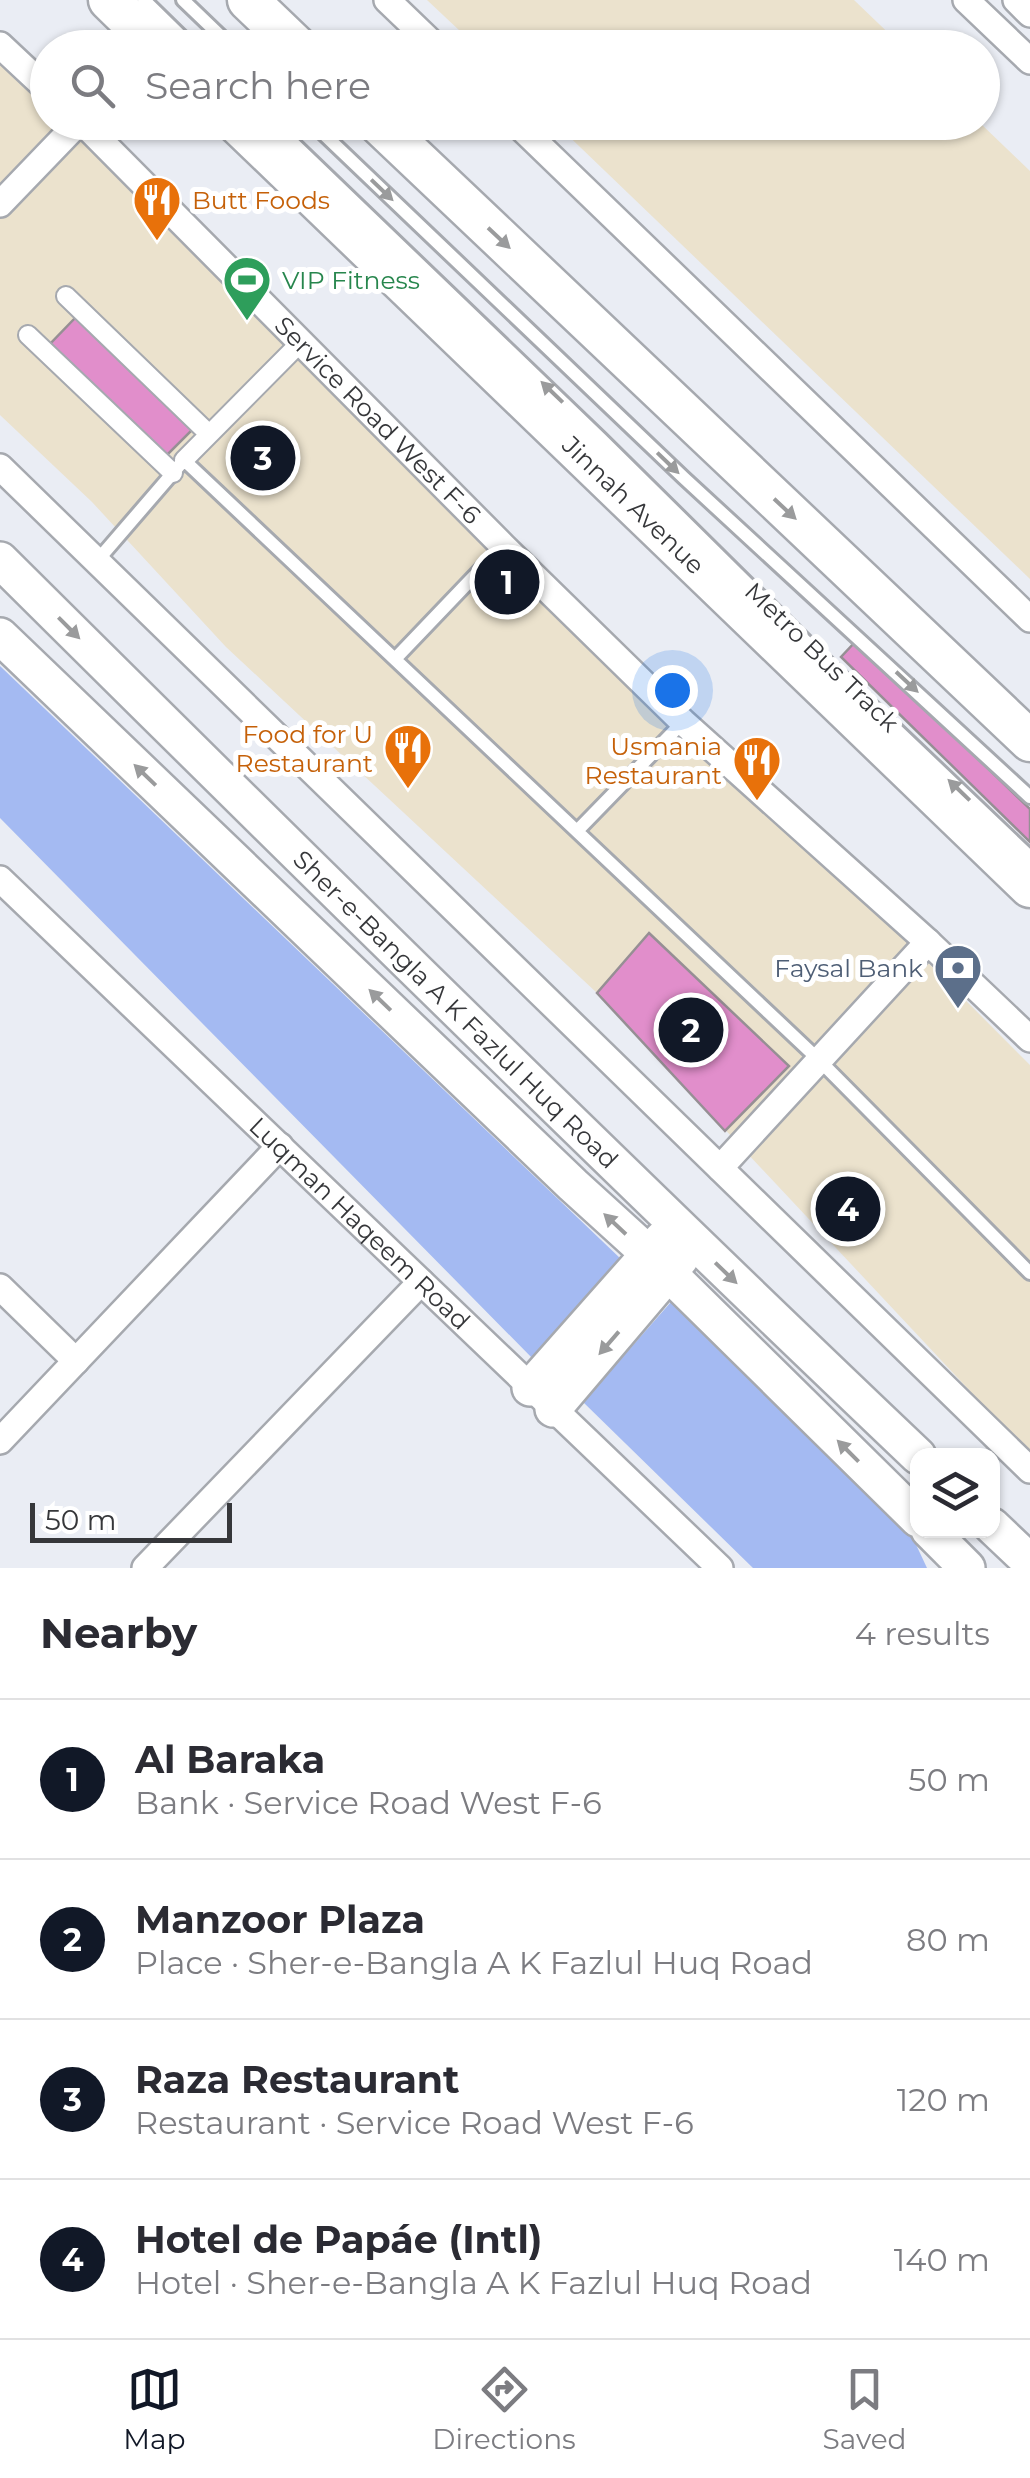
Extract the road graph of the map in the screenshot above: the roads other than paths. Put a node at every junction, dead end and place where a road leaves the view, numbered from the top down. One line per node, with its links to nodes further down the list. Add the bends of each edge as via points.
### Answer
1 (109, 0): 9 (main road)
2 (144, 0): 10 (lane)
3 (183, 0): 11 (lane)
4 (248, 0): 12 (main road)
5 (387, 0): 13 (street)
6 (966, 0): 14 (street)
7 (1016, 0): 8 (street)
8 (1030, 14)
9 (140, 30)
10 (175, 30)
11 (214, 30)
12 (279, 30)
13 (418, 30)
14 (997, 30)
15 (1000, 33): 17 (street)
16 (0, 45): 18 (street)
17 (1030, 62)
18 (30, 73)
19 (62, 140): 26 (street)
20 (98, 140): 29 (street, Service Road West F-6)
21 (255, 140): 45 (main road, Jinnah Avenue)
22 (290, 140): 43 (lane, Metro Bus Track, one-way to 22)
23 (330, 140): 41 (lane, Metro Bus Track, one-way to 41)
24 (396, 140): 40 (main road, one-way to 40)
25 (534, 140): 36 (street)
26 (0, 204)
27 (66, 296): 30 (street)
28 (28, 335): 32 (street)
29 (300, 344): 30 (street); 33 (street, Service Road West F-6)
30 (209, 434): 32 (street)
31 (0, 466): 35 (street)
32 (178, 467): 35 (lane); 38 (lane)
33 (503, 546): 38 (lane); 39 (street, Service Road West F-6)
34 (0, 560): 51 (main road, Sher-e-Bangla A K Fazlul Huq Road, one-way to 51)
35 (97, 561): 50 (street)
36 (1030, 618)
37 (0, 636): 52 (main road, Sher-e-Bangla A K Fazlul Huq Road, one-way to 37)
38 (395, 659): 42 (lane)
39 (683, 722): 42 (lane); 46 (street, Service Road West F-6)
40 (1030, 741)
41 (1030, 797)
42 (577, 831): 48 (lane)
43 (1030, 857)
44 (0, 879): 49 (street, Luqman Haqeem Road)
45 (1030, 887)
46 (928, 942): 47 (street, Service Road West F-6); 48 (street)
47 (1030, 1040)
48 (819, 1060): 50 (street); 53 (lane)
49 (280, 1146): 54 (street, Luqman Haqeem Road); 56 (street)
50 (720, 1168): 60 (street)
51 (685, 1232): 52 (main road); 59 (main road, Sher-e-Bangla A K Fazlul Huq Road, one-way to 59)
52 (659, 1264): 57 (main road); 61 (main road, Sher-e-Bangla A K Fazlul Huq Road, one-way to 52)
53 (1030, 1273)
54 (421, 1282): 57 (street, Luqman Haqeem Road); 65 (street)
55 (0, 1287): 56 (street)
56 (76, 1361): 58 (street)
57 (541, 1398): 66 (street, Luqman Haqeem Road)
58 (0, 1441)
59 (910, 1448)
60 (1030, 1470)
61 (910, 1511)
62 (1000, 1534): 64 (main road)
63 (937, 1538): 67 (main road)
64 (1030, 1562)
65 (145, 1568)
66 (720, 1568)
67 (967, 1568)

